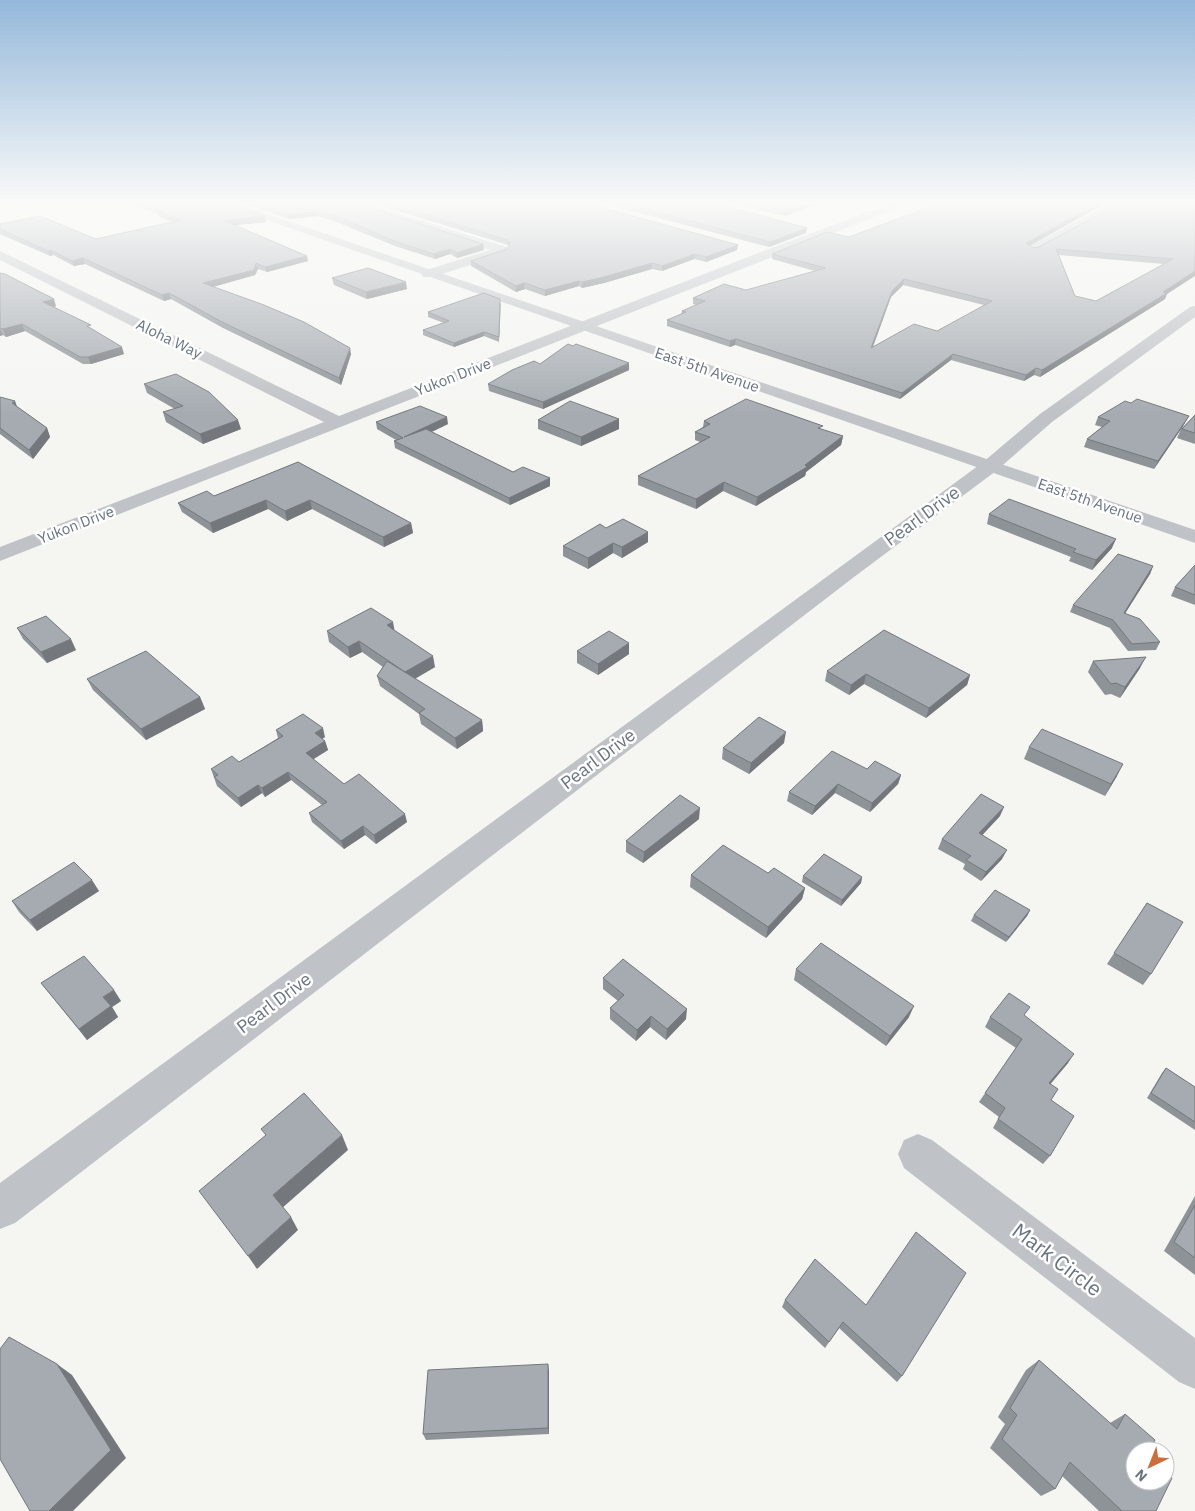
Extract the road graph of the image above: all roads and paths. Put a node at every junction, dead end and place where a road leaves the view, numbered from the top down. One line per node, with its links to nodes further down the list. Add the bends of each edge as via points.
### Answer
1 (35, 273): 8 (street, Aloha Way)
2 (424, 273): 5 (street, East 5th Avenue)
3 (433, 273): 5 (street)
4 (720, 273): 7 (street, Yukon Drive)
5 (428, 274): 7 (street, East 5th Avenue)
6 (1195, 310): 9 (street, Pearl Drive, via 1046,418)
7 (582, 326): 8 (street, Yukon Drive); 9 (street, East 5th Avenue)
8 (338, 422): 11 (street, Yukon Drive)
9 (989, 467): 10 (street, East 5th Avenue); 13 (street, Pearl Drive)
10 (1195, 537)
11 (0, 555)
12 (918, 1154): 14 (street, Mark Circle)
13 (0, 1208)
14 (1195, 1366)

